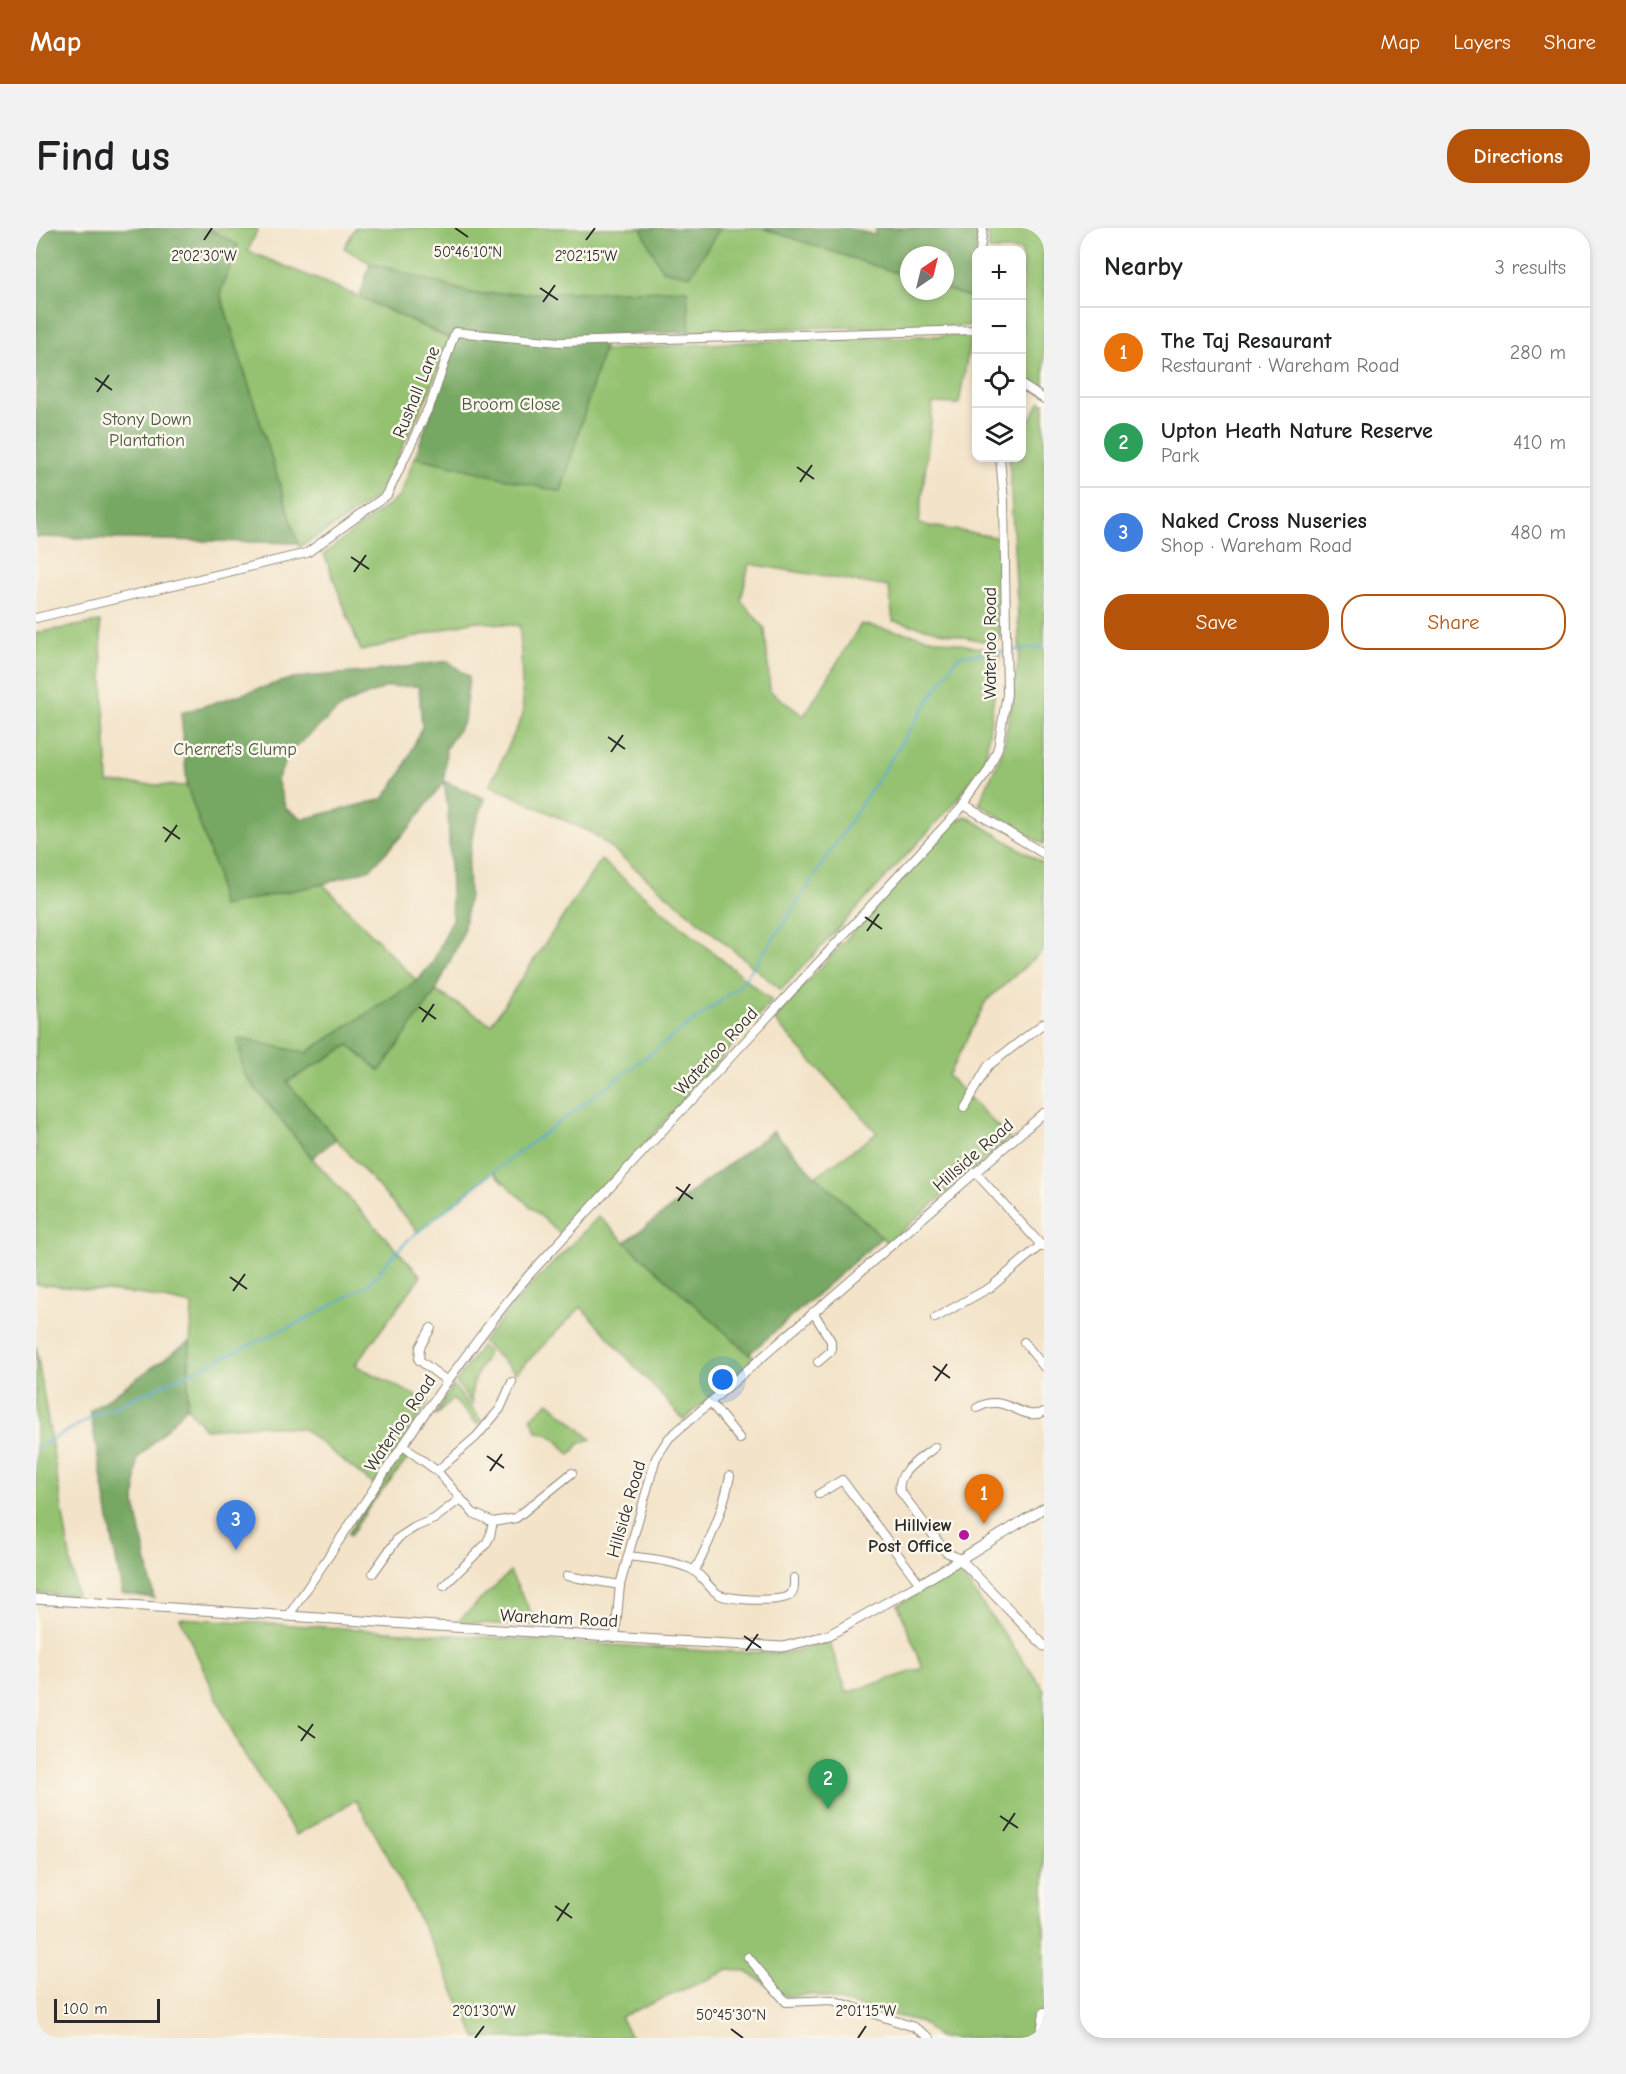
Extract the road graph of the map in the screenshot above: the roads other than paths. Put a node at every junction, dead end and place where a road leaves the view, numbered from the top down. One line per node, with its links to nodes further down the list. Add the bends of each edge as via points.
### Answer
1 (983, 228): 2 (street)
2 (981, 246)
3 (972, 330): 7 (street, Rushall Lane, via 559,342 455,332 432,400 387,495 307,553)
4 (1026, 388): 5 (street)
5 (1044, 399)
6 (1000, 462): 8 (street, Waterloo Road, via 1007,694 998,748 988,771)
7 (36, 618)
8 (964, 805): 9 (street); 21 (street, Waterloo Road, via 528,1276)
9 (1044, 854)
10 (1044, 1023): 11 (street, via 988,1066)
11 (964, 1107)
12 (1044, 1113): 13 (street, Hillside Road)
13 (975, 1172): 14 (street); 15 (street, Hillside Road)
14 (1042, 1247): 16 (street, via 991,1287)
15 (813, 1312): 19 (street, via 832,1346); 23 (street, Hillside Road)
16 (935, 1318)
17 (431, 1328): 21 (street, via 420,1347 419,1360)
18 (1029, 1344): 20 (street)
19 (818, 1362)
20 (1044, 1366)
21 (447, 1380): 27 (street, Waterloo Road)
22 (512, 1382): 29 (street, via 500,1409 476,1437)
23 (710, 1402): 26 (street); 36 (street, Hillside Road, via 669,1438 656,1458)
24 (977, 1408): 25 (street, via 996,1403 1033,1415)
25 (1044, 1412)
26 (740, 1439)
27 (403, 1446): 29 (street); 46 (street, Waterloo Road)
28 (935, 1447): 37 (street, via 902,1474 898,1483 946,1551)
29 (437, 1471): 33 (street)
30 (572, 1473): 35 (street, via 516,1518)
31 (730, 1476): 38 (street, via 708,1547)
32 (819, 1494): 42 (street, via 842,1480)
33 (460, 1499): 35 (street, via 473,1513); 39 (street, via 434,1519 398,1538)
34 (1044, 1508): 37 (street, Wareham Road)
35 (493, 1522): 44 (street, via 486,1544)
36 (628, 1556): 38 (street, via 675,1562); 43 (street, Hillside Road)
37 (960, 1559): 42 (street, Wareham Road); 48 (street)
38 (695, 1570): 41 (street, via 716,1593 727,1598 780,1599 793,1592)
39 (373, 1573)
40 (567, 1576): 43 (street)
41 (794, 1578)
42 (920, 1584): 47 (street, Wareham Road, via 829,1635 783,1647)
43 (620, 1585): 47 (street, Hillside Road)
44 (444, 1586)
45 (36, 1599): 46 (street, Wareham Road)
46 (289, 1615): 47 (street, Wareham Road)
47 (615, 1638)
48 (1044, 1646)
49 (748, 1957): 51 (street, via 786,2002 832,2000 914,2027)
50 (1044, 2012): 52 (street)
51 (930, 2038)
52 (1037, 2038)

